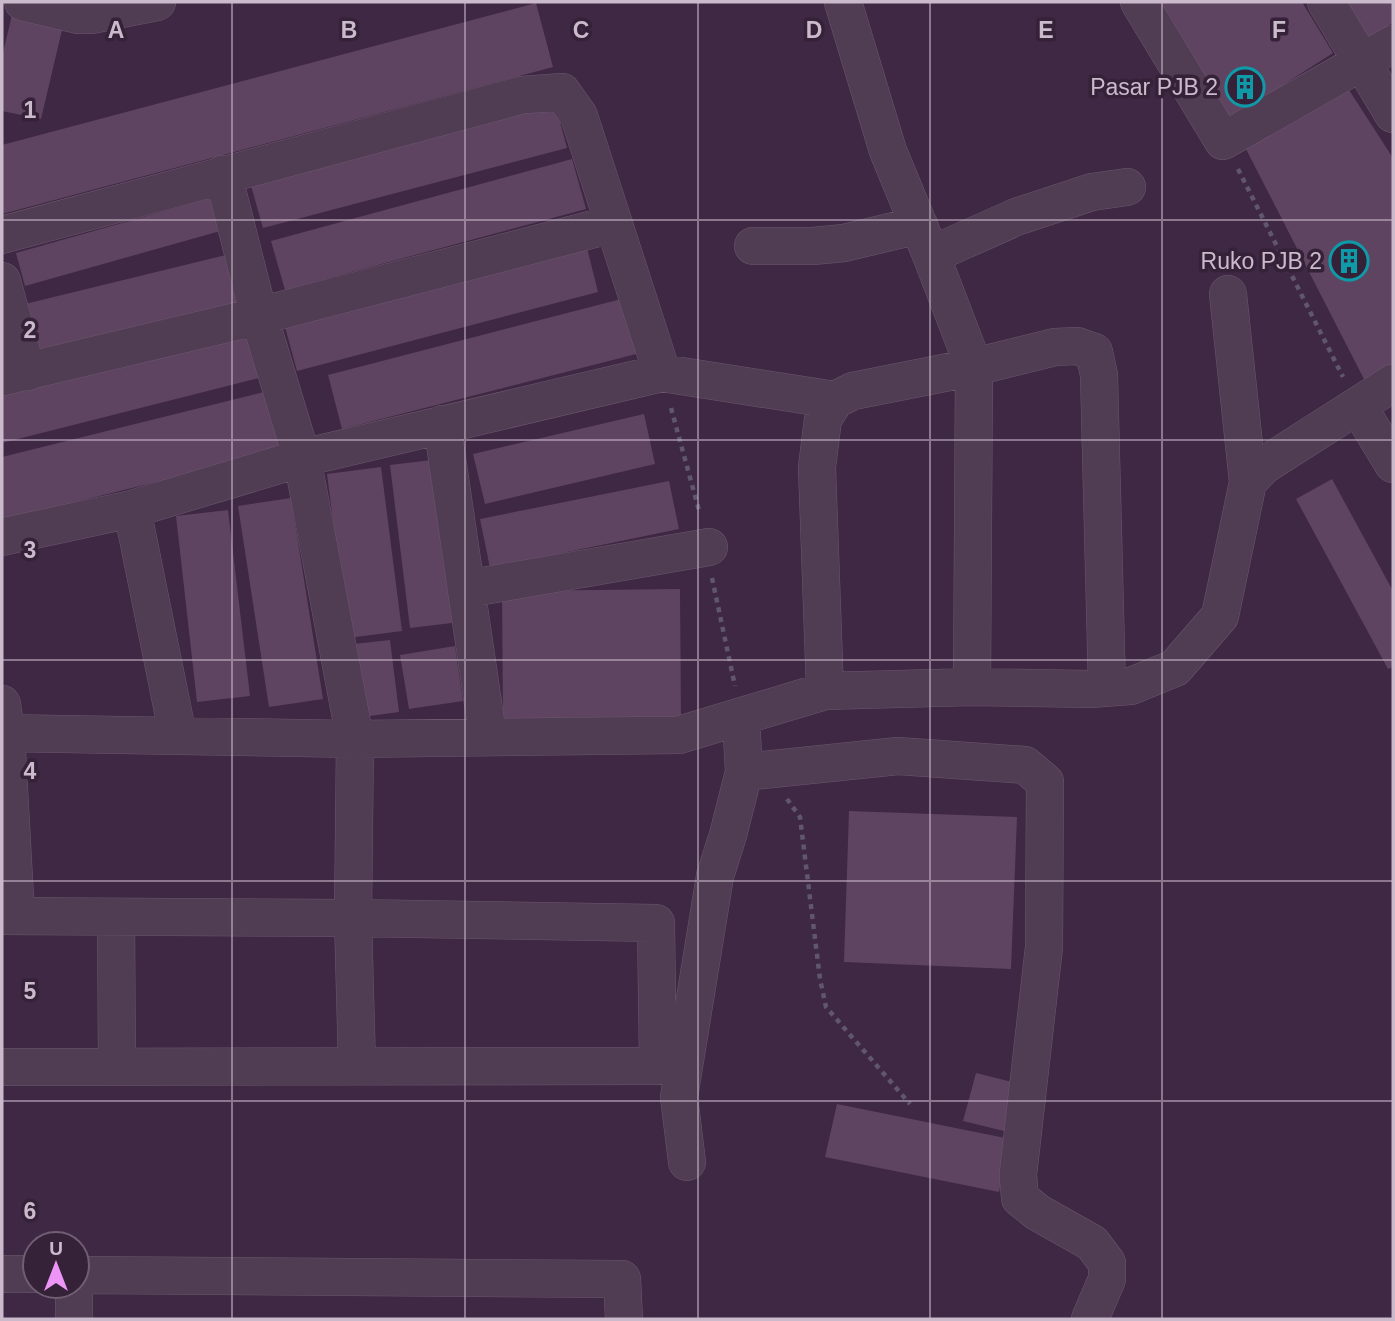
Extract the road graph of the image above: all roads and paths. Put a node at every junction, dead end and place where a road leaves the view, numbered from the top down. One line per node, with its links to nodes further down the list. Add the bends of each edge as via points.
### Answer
1 (23, 2): 2 (street, via 78,15)
2 (157, 2)
3 (843, 2): 14 (street, via 888,151)
4 (1139, 2): 9 (street)
5 (1326, 2): 7 (street)
6 (1393, 44): 7 (street)
7 (1362, 62): 8 (street); 9 (street)
8 (1393, 114)
9 (1223, 141): 24 (path)
10 (223, 174): 12 (street, via 522,95 562,92 579,116); 13 (street); 18 (street)
11 (1128, 187): 14 (street, via 1092,192)
12 (613, 224): 18 (street); 20 (street)
13 (2, 235)
14 (925, 240): 15 (street); 19 (street)
15 (753, 246)
16 (2, 281): 21 (street)
17 (1228, 294): 28 (street)
18 (259, 316): 21 (street); 26 (street)
19 (974, 367): 23 (street, via 853,391); 33 (street); 34 (street, via 1055,347 1077,346 1094,352)
20 (662, 373): 23 (street); 25 (street); 31 (path)
21 (14, 374)
22 (1393, 383): 24 (street)
23 (835, 400): 35 (street, via 823,419 817,467)
24 (1358, 406): 27 (street); 28 (street, via 1263,466)
25 (442, 424): 26 (street); 32 (street)
26 (302, 458): 29 (street); 40 (street)
27 (1393, 464)
28 (1248, 482): 34 (street, via 1220,616 1175,668 1130,686)
29 (132, 509): 30 (street); 38 (street)
30 (2, 537)
31 (709, 547): 32 (street); 36 (path)
32 (467, 589): 39 (street)
33 (972, 687): 34 (street); 35 (street)
34 (1107, 688)
35 (825, 691): 36 (street)
36 (741, 718): 39 (street, via 679,735); 41 (street)
37 (3, 723): 38 (street); 42 (street)
38 (178, 736): 40 (street)
39 (488, 737): 40 (street)
40 (355, 739): 44 (street)
41 (744, 772): 48 (path, via 783,793 800,817 826,1007); 49 (street, via 715,876 679,1097); 56 (street, via 898,756 1026,765 1045,782 1044,947 1018,1175 1020,1198 1092,1242 1107,1263 1107,1279)
42 (9, 916): 43 (street)
43 (116, 917): 44 (street); 45 (street)
44 (353, 918): 46 (street); 46 (street, via 656,923 658,1066)
45 (117, 1066): 46 (street); 47 (street)
46 (357, 1066)
47 (2, 1068)
48 (910, 1104)
49 (687, 1162)
50 (2, 1274): 51 (street)
51 (21, 1274)
52 (91, 1275): 55 (street, via 622,1279)
53 (75, 1300): 54 (street)
54 (74, 1319)
55 (624, 1319)
56 (1090, 1319)

